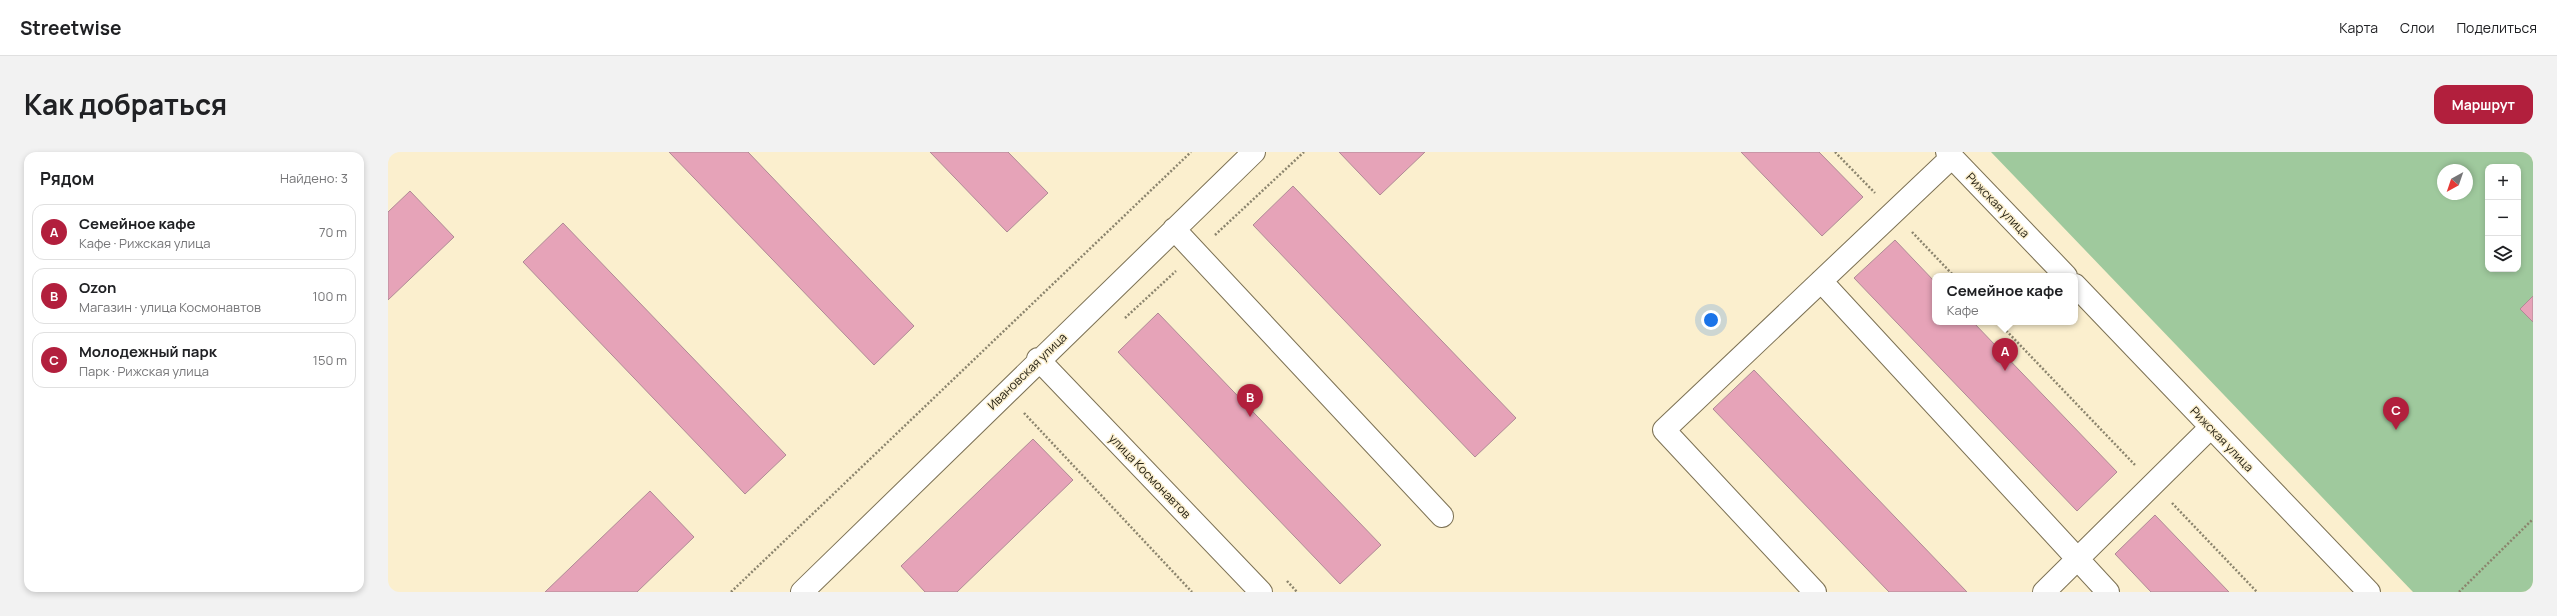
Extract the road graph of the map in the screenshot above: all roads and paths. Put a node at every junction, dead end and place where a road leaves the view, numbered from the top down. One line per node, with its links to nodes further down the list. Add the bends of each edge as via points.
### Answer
1 (1191, 152): 16 (path)
2 (1254, 152): 4 (street, Ивановская улица)
3 (1950, 155): 5 (street, Рижская улица); 6 (street)
4 (1174, 229): 9 (street, Ивановская улица); 13 (street)
5 (2063, 273)
6 (1820, 281): 15 (street); 20 (street, via 1664,430)
7 (2078, 288): 11 (street, Рижская улица)
8 (2001, 325): 12 (path)
9 (1038, 359): 17 (street, Ивановская улица); 19 (street, улица Космонавтов)
10 (1023, 412): 18 (path)
11 (2211, 427): 12 (street); 24 (street, Рижская улица)
12 (2154, 484): 15 (street); 23 (path)
13 (1442, 516)
14 (2533, 519): 25 (path)
15 (2078, 559): 21 (street); 22 (street)
16 (731, 592)
17 (802, 592)
18 (1192, 592)
19 (1261, 592)
20 (1815, 592)
21 (2044, 592)
22 (2108, 592)
23 (2257, 592)
24 (2369, 592)
25 (2459, 592)

